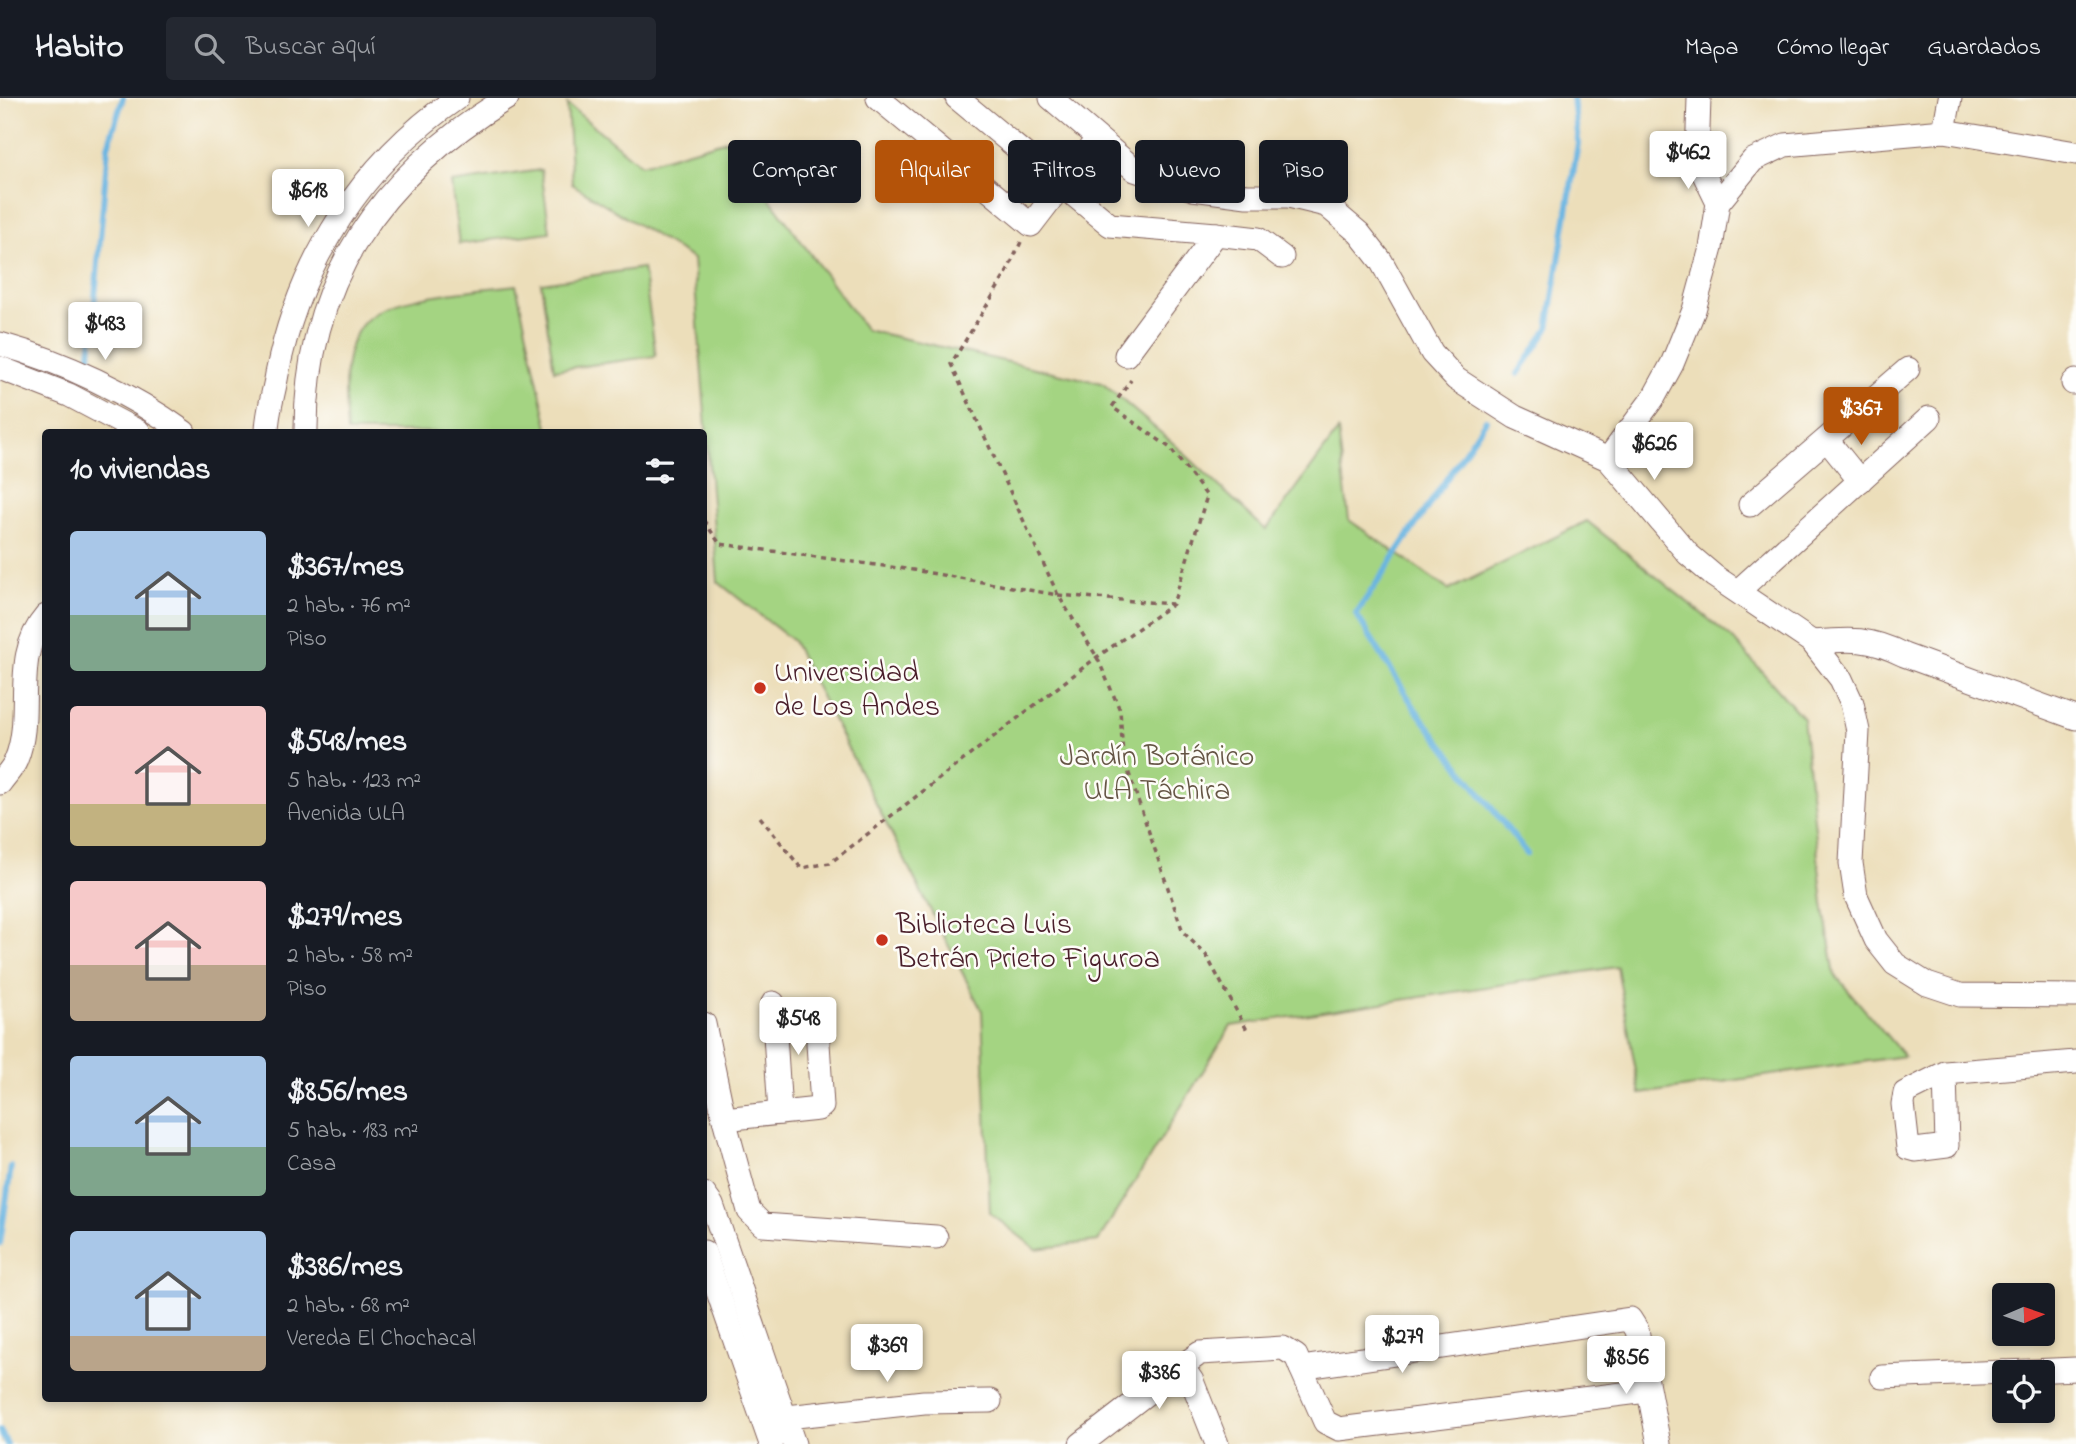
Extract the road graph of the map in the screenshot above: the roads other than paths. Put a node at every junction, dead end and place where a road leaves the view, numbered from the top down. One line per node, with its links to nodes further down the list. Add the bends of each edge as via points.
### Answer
1 (457, 98): 24 (street, via 395,148 363,183 332,230 297,298)
2 (507, 98): 25 (street, via 465,124 397,186 348,255 324,304 315,338)
3 (878, 98): 12 (street, via 1031,225)
4 (957, 98): 10 (street)
5 (1051, 98): 9 (street)
6 (1699, 98): 14 (street, via 1698,160)
7 (1950, 98): 8 (street)
8 (1944, 131): 11 (street); 14 (street, via 1785,145 1752,160)
9 (1097, 139): 27 (street, via 1135,170 1193,189 1289,196 1326,205 1359,233 1381,261 1432,353 1457,379 1515,417)
10 (1009, 140)
11 (2076, 153)
12 (1048, 203)
13 (1085, 203): 15 (street, via 1110,225)
14 (1718, 203): 27 (street, via 1711,248 1685,337 1654,397)
15 (1216, 234): 16 (street, via 1258,239); 18 (street)
16 (1282, 257)
17 (0, 344): 23 (street, via 67,367)
18 (1126, 355)
19 (0, 368): 22 (street, via 69,395)
20 (1908, 369): 26 (street)
21 (1929, 418): 28 (street)
22 (133, 429)
23 (180, 429)
24 (264, 429)
25 (306, 429)
26 (1828, 440): 28 (street); 29 (street)
27 (1608, 459): 30 (street, via 1688,554)
28 (1860, 481): 30 (street)
29 (1750, 505)
30 (1738, 591): 32 (street)
31 (42, 620): 34 (street, via 35,628 23,678 16,760)
32 (1812, 642): 33 (street, via 1877,642); 35 (street, via 1841,679 1852,703 1858,731 1851,863 1856,896 1876,940 1895,964 1927,984 1960,995)
33 (2076, 718)
34 (0, 783)
35 (2076, 996)
36 (773, 1003): 41 (street)
37 (707, 1038): 42 (street)
38 (818, 1043): 41 (street, via 821,1106)
39 (2076, 1062): 40 (street)
40 (1945, 1073)
41 (780, 1113): 42 (street)
42 (724, 1119): 44 (street, via 749,1211 763,1225)
43 (707, 1198): 54 (street)
44 (936, 1237)
45 (707, 1261): 55 (street)
46 (1182, 1366): 47 (street, via 1200,1353 1283,1348 1296,1356); 57 (street); 58 (street)
47 (1301, 1368): 52 (street, via 1325,1422 1339,1429); 52 (street, via 1630,1319 1637,1330)
48 (2076, 1369): 49 (street)
49 (2055, 1370)
50 (1992, 1372): 51 (street)
51 (1882, 1377)
52 (1647, 1391): 59 (street)
53 (990, 1401): 54 (street, via 924,1402)
54 (787, 1417): 56 (street)
55 (771, 1444)
56 (794, 1444)
57 (1081, 1444)
58 (1217, 1444)
59 (1659, 1444)

